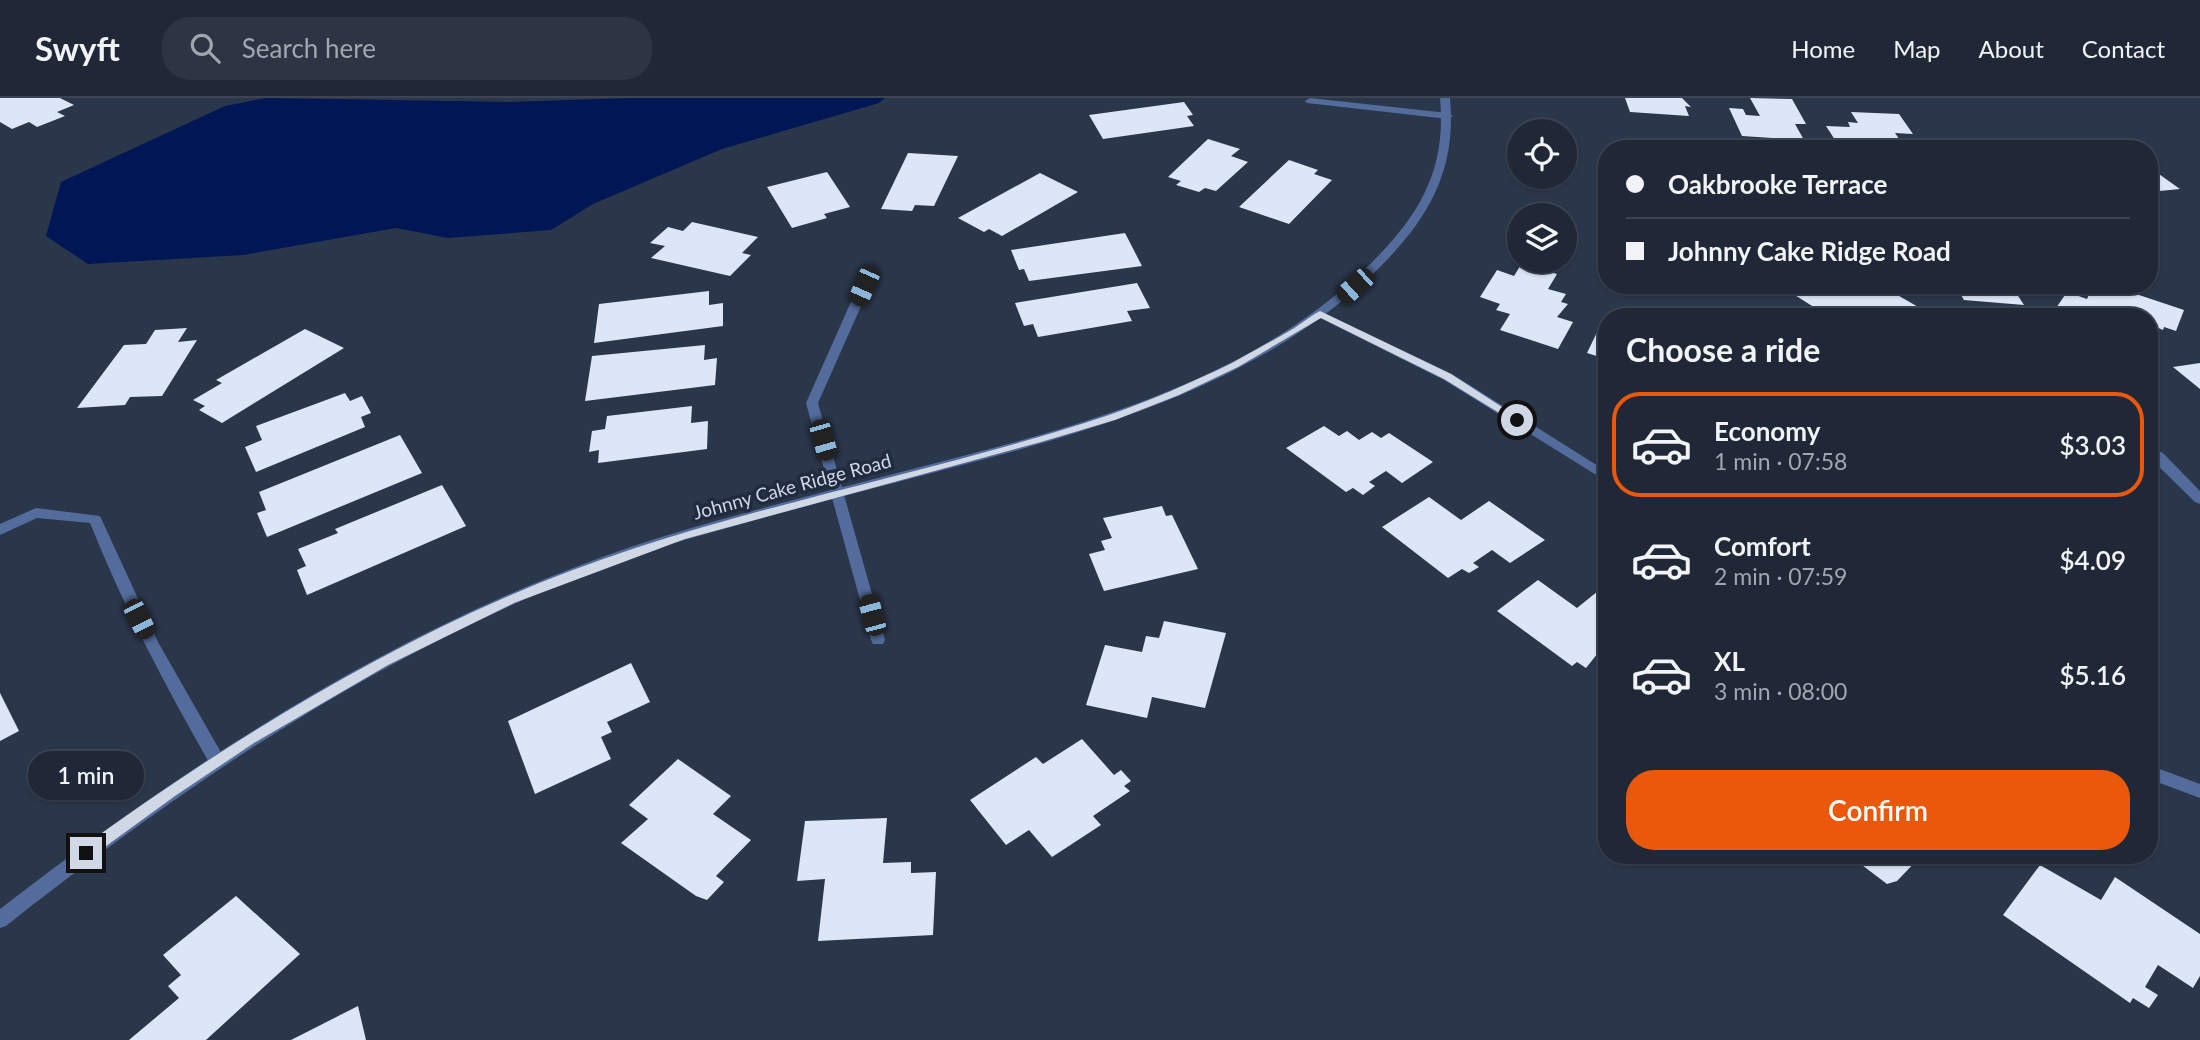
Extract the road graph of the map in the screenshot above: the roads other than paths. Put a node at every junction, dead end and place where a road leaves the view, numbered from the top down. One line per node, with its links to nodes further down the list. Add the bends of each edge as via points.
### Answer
1 (1445, 98): 3 (street, Johnny Cake Ridge Road)
2 (1310, 101): 3 (street)
3 (1448, 116): 5 (street, Johnny Cake Ridge Road, via 1442,167 1425,205 1373,270)
4 (864, 286): 8 (street, via 812,403)
5 (1320, 314): 7 (street, via 1448,377); 8 (street, Johnny Cake Ridge Road, via 1295,332 1176,393 1111,417)
6 (2158, 456): 9 (street)
7 (1598, 472)
8 (838, 494): 11 (street); 12 (street, Johnny Cake Ridge Road, via 682,536 509,600 383,661)
9 (2200, 499)
10 (0, 530): 12 (street, via 36,513 95,519 117,577)
11 (878, 640)
12 (217, 761): 15 (street, Johnny Cake Ridge Road, via 107,836)
13 (2158, 775): 14 (street)
14 (2200, 791)
15 (0, 920)

